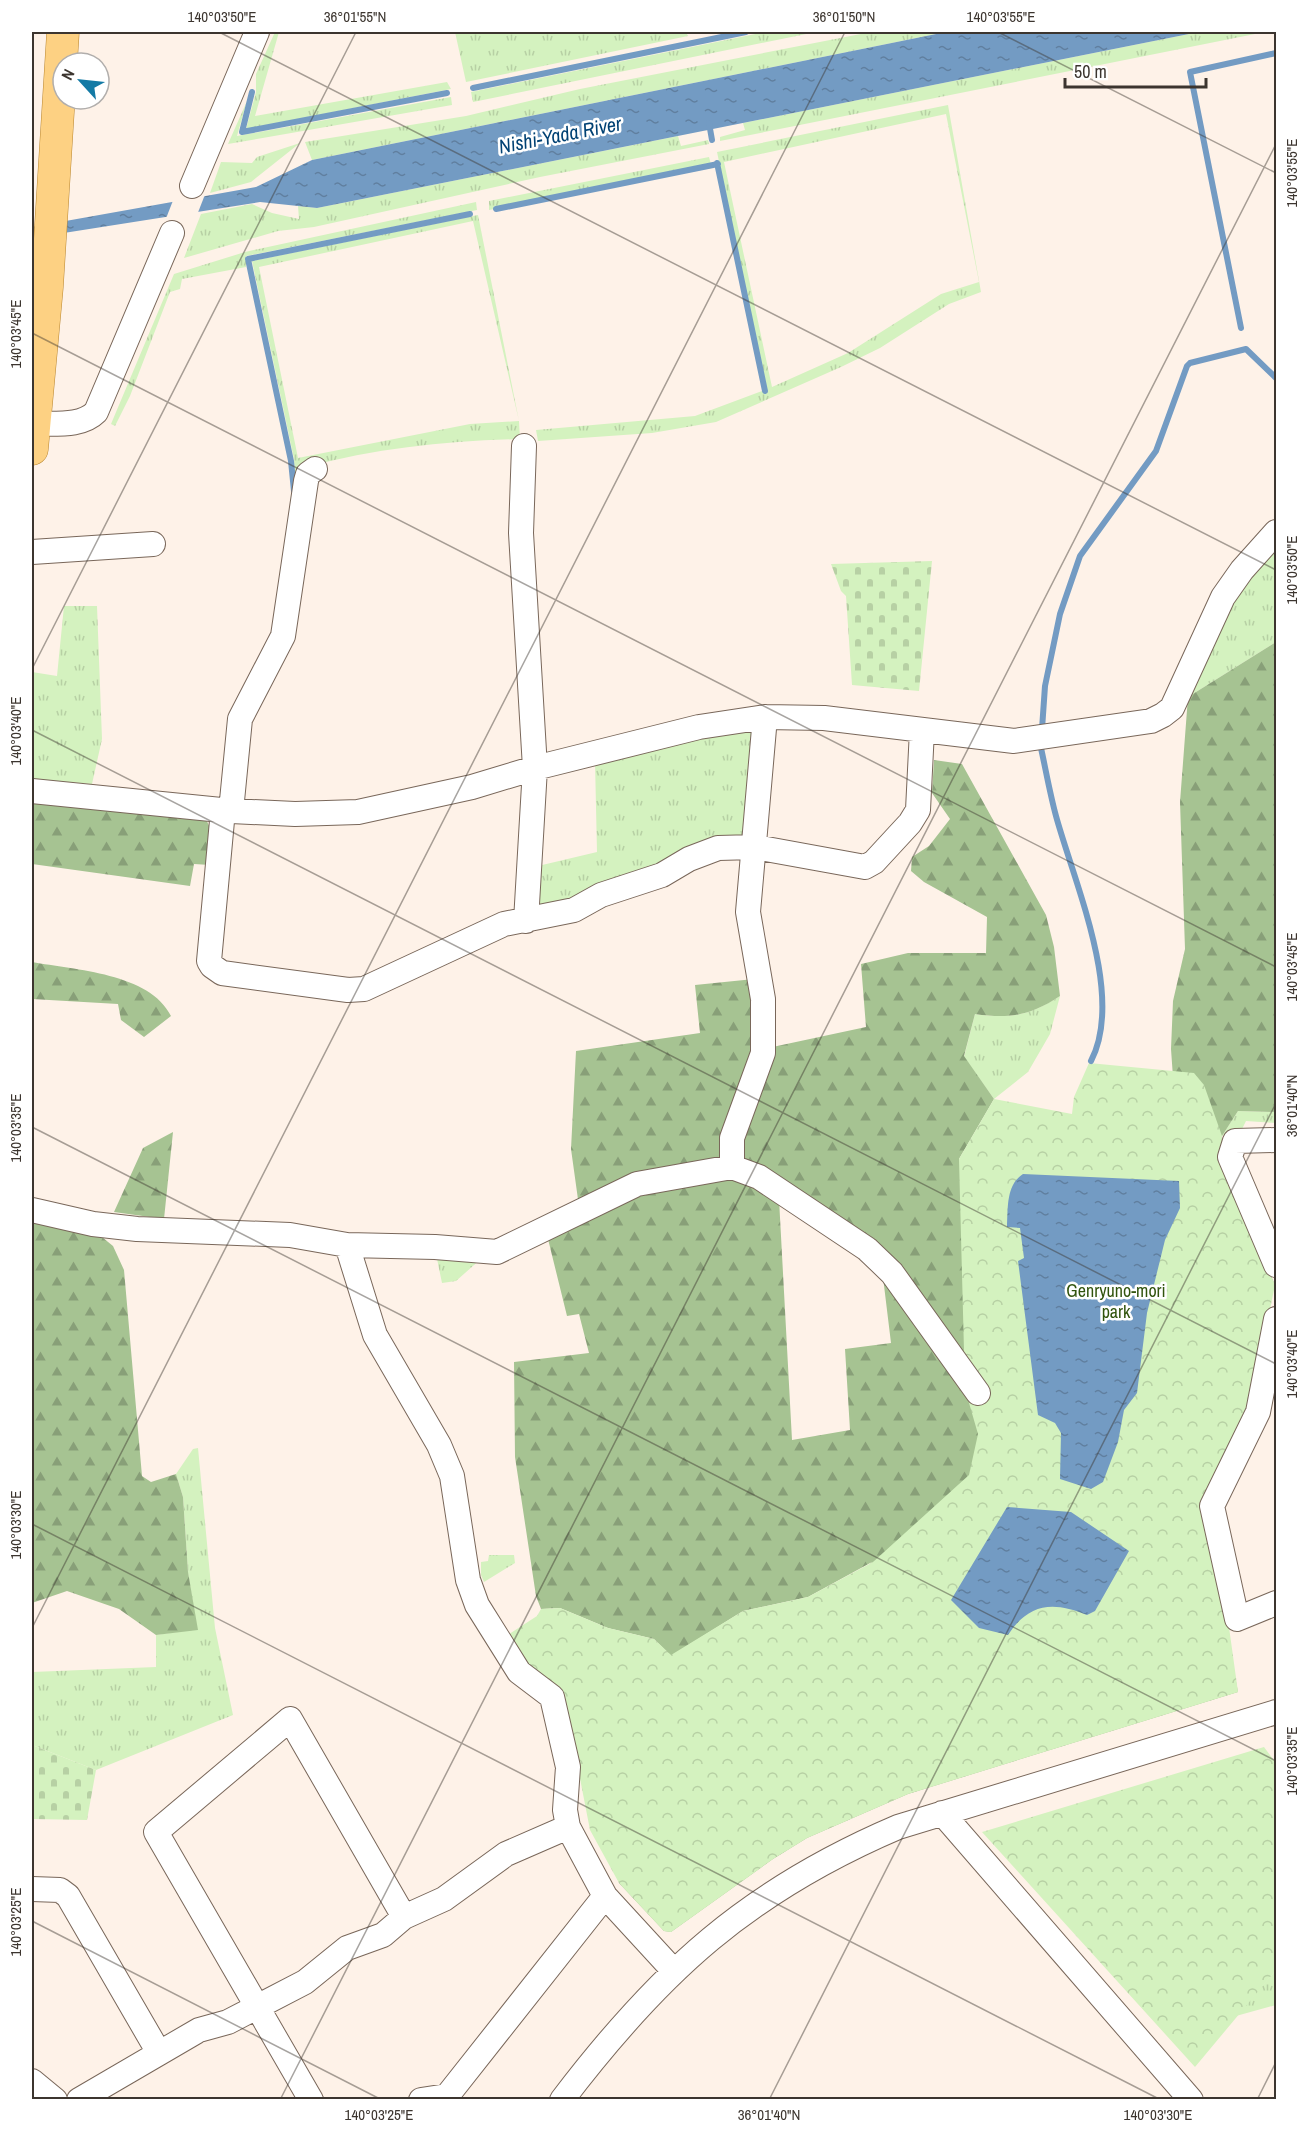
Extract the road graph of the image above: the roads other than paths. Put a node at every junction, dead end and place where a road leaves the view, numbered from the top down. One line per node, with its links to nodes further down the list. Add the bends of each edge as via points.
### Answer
1 (63, 32): 5 (main road)
2 (257, 32): 3 (street)
3 (192, 186)
4 (172, 233): 5 (street, via 96,412 89,419)
5 (33, 436)
6 (524, 446): 13 (street, via 521,533)
7 (315, 469): 15 (street, via 306,481 283,636 240,719)
8 (1276, 532): 12 (street, via 1223,597 1179,695 1164,715 1151,721 1014,741)
9 (153, 544): 10 (street)
10 (32, 552)
11 (765, 717): 12 (street, via 824,718); 13 (street, via 699,727); 16 (street)
12 (922, 730): 16 (street, via 918,810 874,862 865,867 847,865)
13 (535, 768): 15 (street, via 472,787 358,812); 17 (street)
14 (32, 791): 15 (street)
15 (227, 810): 17 (street, via 209,961 222,973 364,989 504,924)
16 (755, 847): 17 (street, via 718,848 688,859 662,875 601,895 574,910); 19 (street, via 748,912 763,999 764,1053 732,1138)
17 (526, 921)
18 (1276, 1140): 21 (street, via 1235,1141 1230,1157)
19 (732, 1167): 22 (street, via 637,1184 497,1252); 25 (street, via 759,1177 867,1249 892,1273)
20 (32, 1210): 22 (street, via 136,1229 290,1235)
21 (1268, 1222): 23 (street)
22 (347, 1245): 29 (street, via 375,1335 439,1445 452,1476 468,1580 477,1605 519,1672 552,1697 568,1767)
23 (1276, 1266)
24 (1276, 1319): 26 (street, via 1258,1412 1212,1506 1237,1619)
25 (978, 1393)
26 (1276, 1603)
27 (1276, 1712): 28 (street)
28 (942, 1813): 33 (street, via 859,1844 784,1884 728,1923); 42 (street)
29 (568, 1827): 31 (street); 32 (street, via 506,1854 444,1899)
30 (32, 1889): 35 (street, via 60,1890 68,1896)
31 (605, 1896): 33 (street); 40 (street, via 447,2096)
32 (404, 1917): 34 (street, via 383,1935 347,1948 305,1982); 34 (street, via 290,1719 156,1832)
33 (673, 1970): 41 (street, via 622,2024)
34 (257, 2008): 35 (street, via 199,2030); 39 (street)
35 (159, 2053): 38 (street)
36 (32, 2080): 37 (street)
37 (55, 2100)
38 (79, 2100)
39 (311, 2100)
40 (421, 2100)
41 (562, 2100)
42 (1191, 2100)

